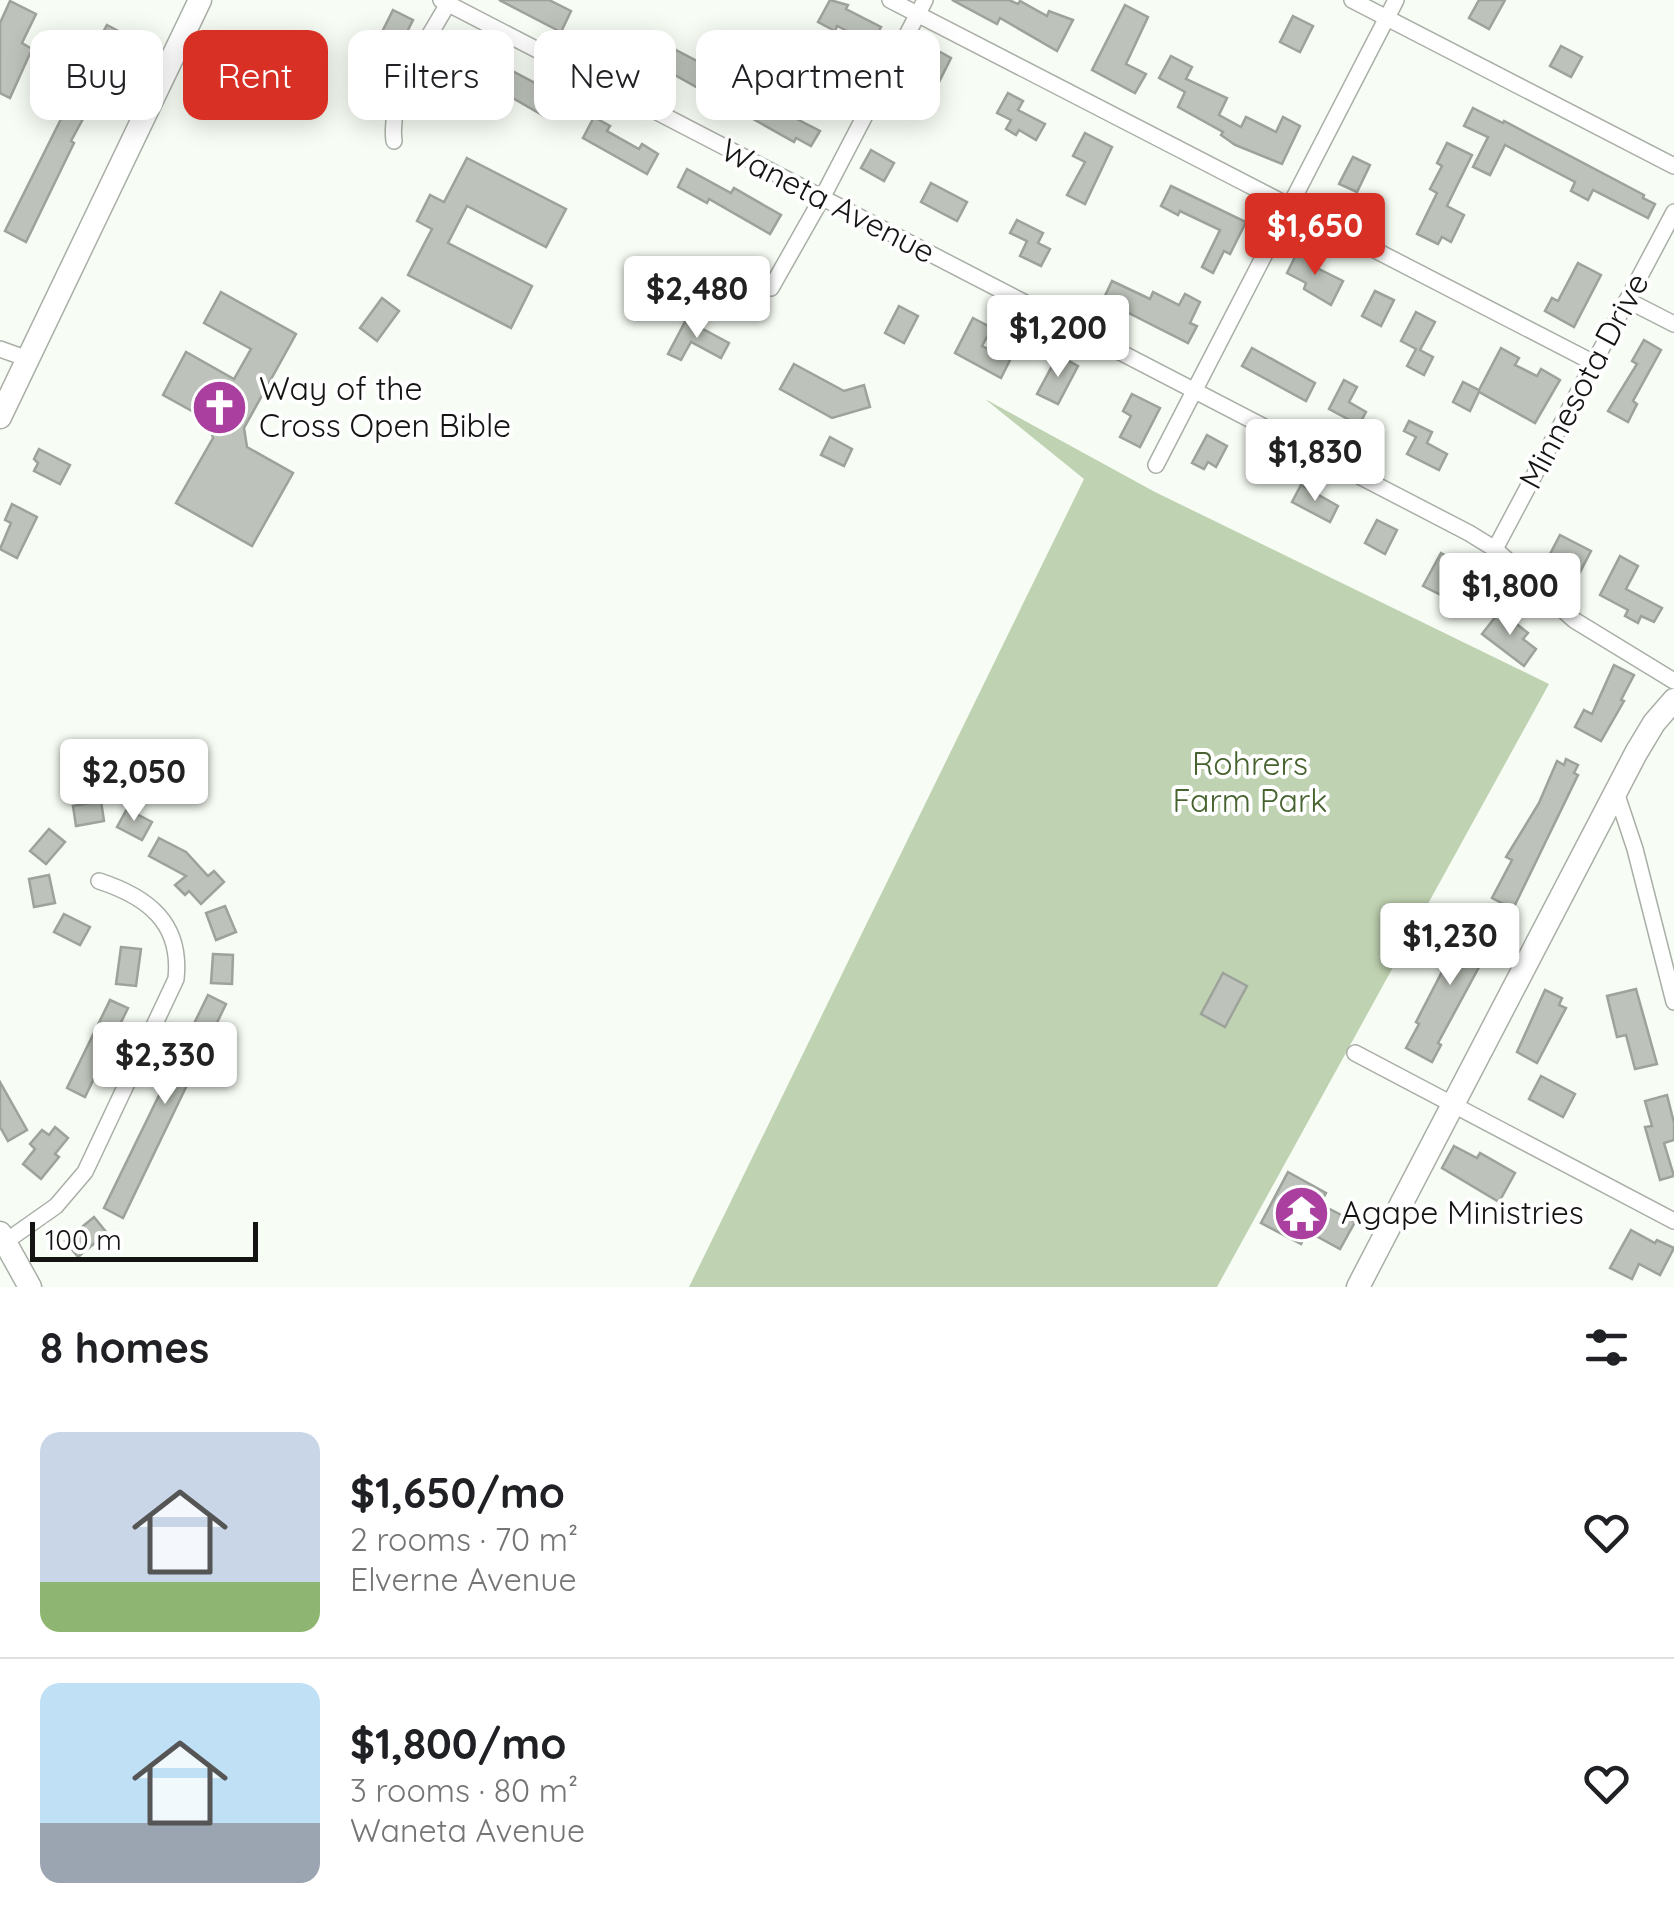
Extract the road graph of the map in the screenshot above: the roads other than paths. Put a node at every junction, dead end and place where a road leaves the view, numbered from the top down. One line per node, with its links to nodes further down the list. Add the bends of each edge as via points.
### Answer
1 (200, 0): 17 (street)
2 (890, 0): 6 (street)
3 (1352, 0): 7 (street)
4 (1396, 0): 7 (street)
5 (446, 1): 8 (street, via 398,97); 10 (street, Waneta Avenue)
6 (922, 7): 10 (street); 11 (street)
7 (1387, 18): 9 (street); 11 (street)
8 (394, 141)
9 (1674, 166)
10 (822, 198): 13 (street); 19 (street, Waneta Avenue)
11 (1290, 206): 18 (street); 19 (street)
12 (1674, 212): 14 (street, Minnesota Drive)
13 (771, 288)
14 (1627, 300): 15 (street); 18 (street, Minnesota Drive)
15 (1674, 324)
16 (0, 349): 17 (street)
17 (28, 359): 20 (street)
18 (1594, 363): 22 (street, Minnesota Drive)
19 (1194, 391): 21 (street); 22 (street, Waneta Avenue)
20 (0, 417)
21 (1156, 465)
22 (1494, 549): 23 (street, Waneta Avenue, via 1574,620)
23 (1674, 681)
24 (1674, 700): 25 (street)
25 (1616, 792): 27 (street); 29 (street)
26 (98, 881): 31 (street, via 134,896 163,920 175,944 176,979 85,1172 56,1206)
27 (1674, 1002)
28 (1355, 1052): 29 (street)
29 (1453, 1104): 30 (street); 33 (street)
30 (1674, 1221)
31 (2, 1238): 32 (street)
32 (30, 1287)
33 (1358, 1287)

